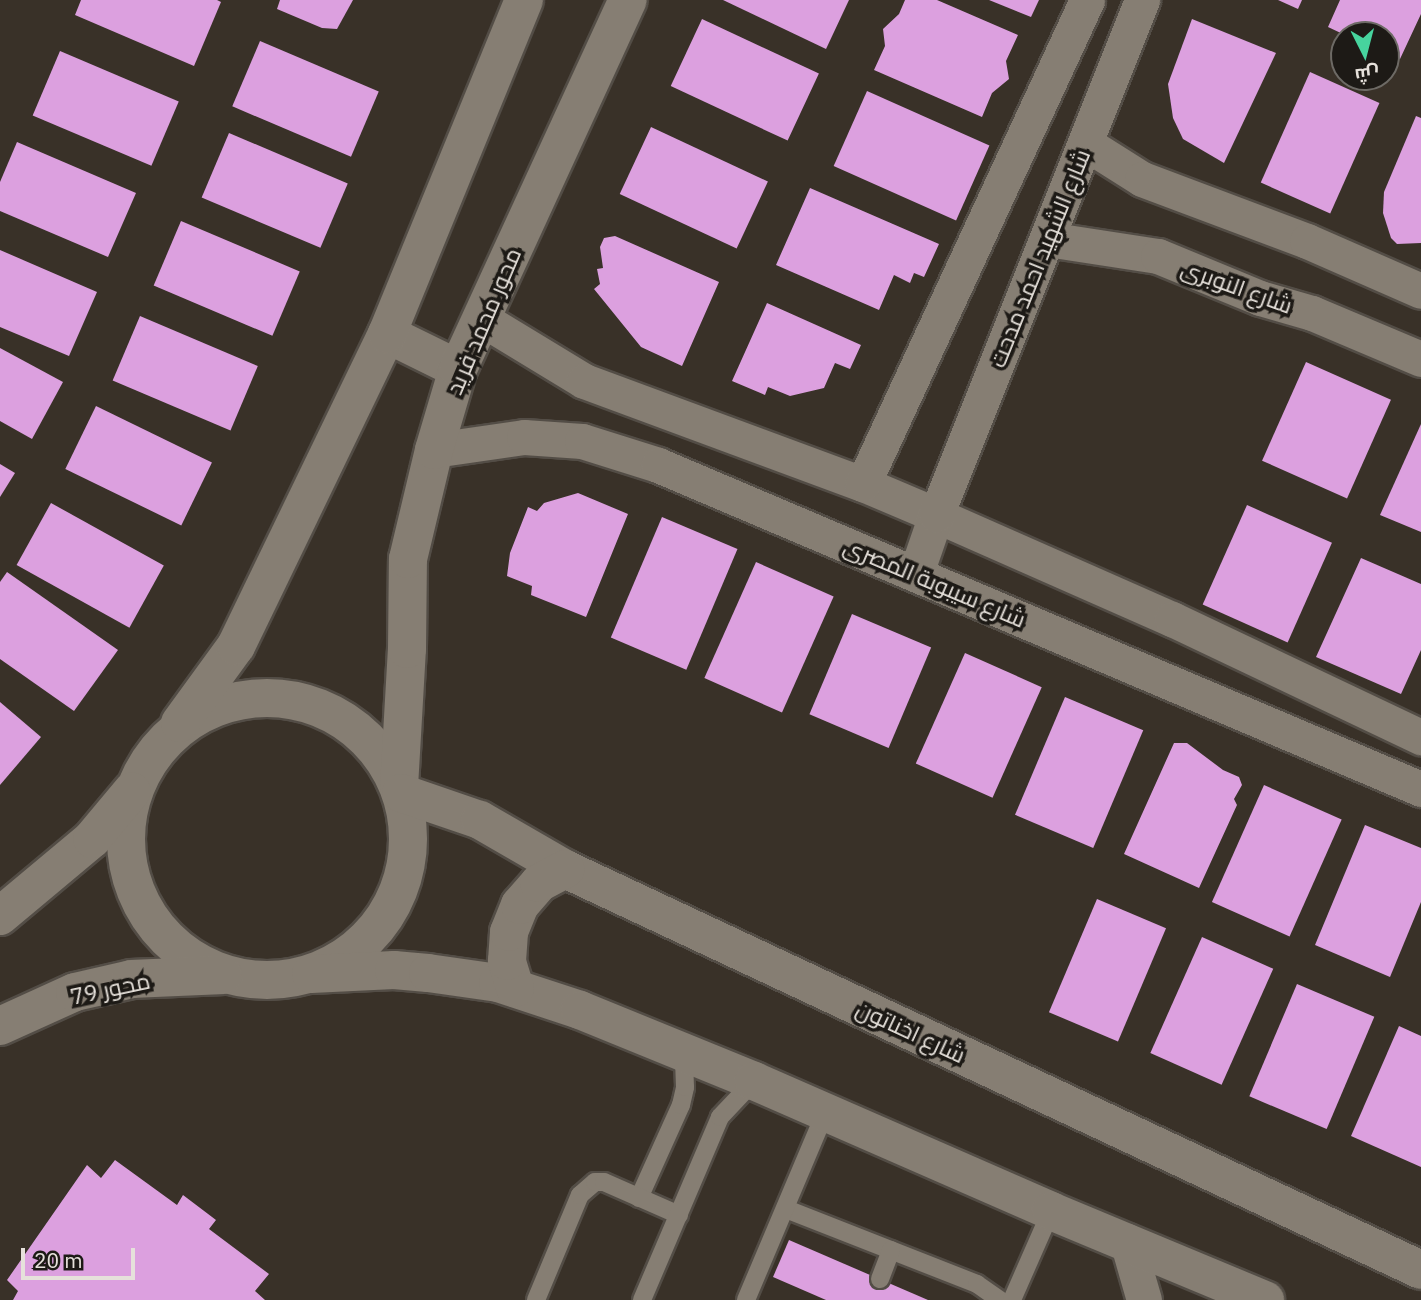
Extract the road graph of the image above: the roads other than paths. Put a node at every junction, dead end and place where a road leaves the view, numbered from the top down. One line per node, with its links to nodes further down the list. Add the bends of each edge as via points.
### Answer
1 (524, 0): 9 (main road)
2 (628, 0): 8 (main road, محور محمد فريد)
3 (1087, 0): 13 (street)
4 (1142, 0): 5 (street, شارع الشهيد احمد مدحت)
5 (1085, 143): 6 (street, شارع الشهيد احمد مدحت); 7 (street, via 1142,179)
6 (1046, 239): 10 (street, شارع النوبرى, via 1158,256); 14 (street, شارع الشهيد احمد مدحت)
7 (1421, 291)
8 (482, 319): 11 (main road, محور محمد فريد); 13 (street, via 584,381)
9 (387, 334): 11 (main road); 16 (main road, via 236,646)
10 (1421, 359)
11 (458, 369): 12 (main road, محور محمد فريد)
12 (434, 450): 15 (street, شارع سيبوبة المصرى, via 524,437 582,441 658,465); 20 (main road, محور محمد فريد, via 408,559)
13 (863, 484): 14 (street)
14 (936, 515): 15 (street, شارع الشهيد احمد مدحت); 17 (street, via 1171,618)
15 (916, 573): 19 (street, شارع سيبوبة المصرى)
16 (174, 732): 18 (main road, via 150,758); 20 (main road, via 206,711 243,700 294,701 319,708 353,727 380,753)
17 (1421, 737)
18 (134, 789): 22 (main road, via 92,839); 24 (main road, via 125,827 126,853 139,902 161,934 191,959)
19 (1421, 789)
20 (400, 790): 21 (main road, شارع اخناتون, via 480,820); 23 (main road, via 408,830 406,867 394,902 373,933 345,957)
21 (565, 869): 25 (main road, via 539,883 516,914 507,961); 36 (main road, شارع اخناتون)
22 (0, 916)
23 (311, 974): 24 (main road, via 255,981); 25 (main road, via 394,970)
24 (227, 975): 26 (main road, محور 79, via 121,981 75,992)
25 (515, 988): 27 (main road)
26 (0, 1026)
27 (684, 1051): 28 (main road); 30 (lane, via 681,1105)
28 (754, 1081): 29 (main road); 33 (lane, via 720,1117)
29 (826, 1111): 31 (lane); 32 (main road)
30 (639, 1198): 33 (lane); 39 (lane, via 604,1182 586,1187)
31 (786, 1209): 35 (lane); 38 (lane)
32 (1051, 1211): 34 (main road); 42 (lane)
33 (678, 1215): 40 (lane)
34 (1127, 1241): 43 (street); 44 (main road)
35 (891, 1250): 37 (lane); 41 (lane, via 977,1284)
36 (1421, 1270)
37 (880, 1279)
38 (754, 1298)
39 (536, 1300)
40 (642, 1300)
41 (1000, 1300)
42 (1012, 1300)
43 (1144, 1300)
44 (1265, 1300)

